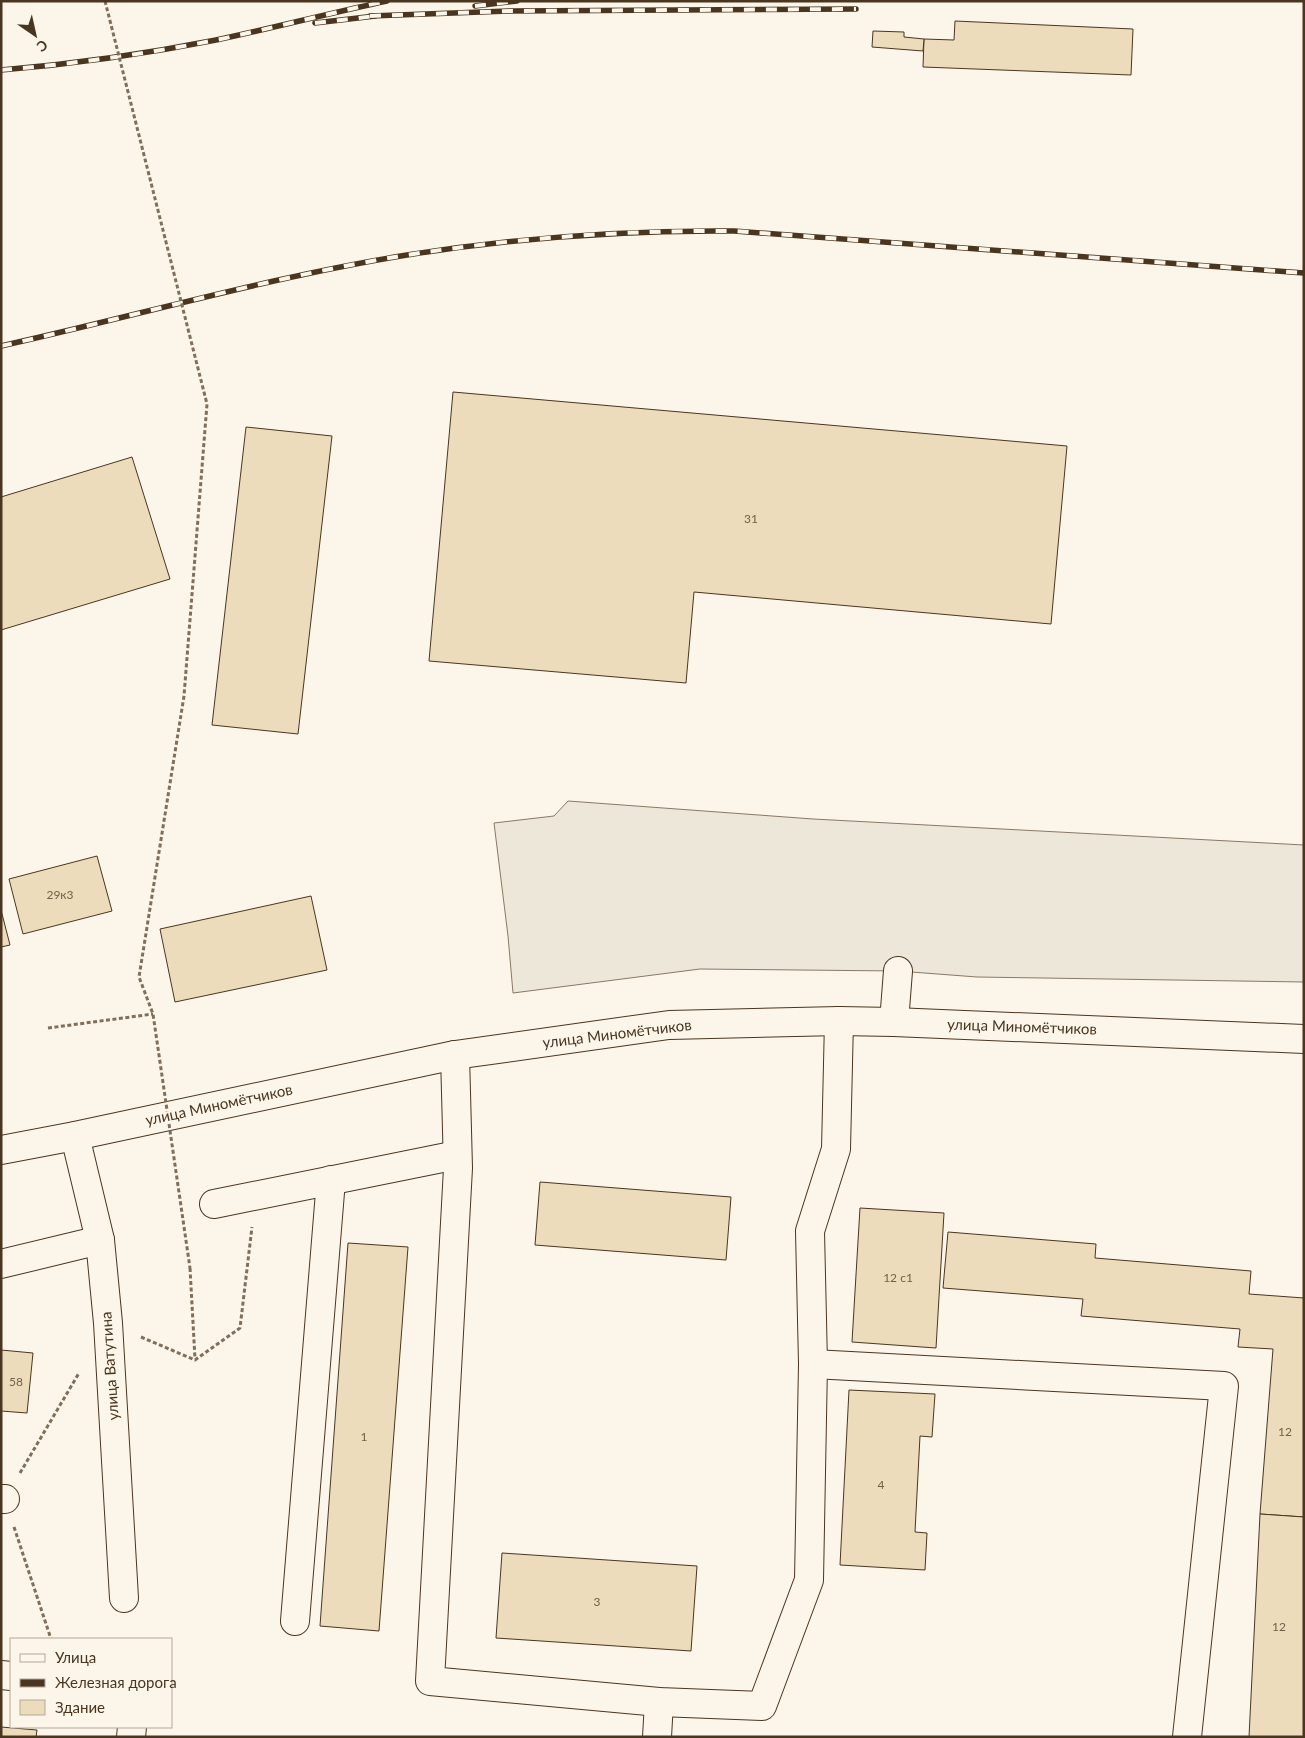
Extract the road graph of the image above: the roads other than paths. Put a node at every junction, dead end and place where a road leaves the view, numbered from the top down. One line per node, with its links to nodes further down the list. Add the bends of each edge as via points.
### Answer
1 (898, 971): 3 (street)
2 (839, 1020): 3 (street, улица Миномётчиков); 5 (street, улица Миномётчиков, via 669,1024); 13 (street, via 836,1149 810,1230)
3 (894, 1022): 4 (street, улица Миномётчиков)
4 (1304, 1039)
5 (455, 1055): 6 (street, улица Миномётчиков); 8 (street)
6 (75, 1136): 7 (street, улица Миномётчиков); 11 (street, улица Ватутина)
7 (1, 1150)
8 (457, 1155): 9 (street); 16 (street, via 430,1681)
9 (331, 1180): 10 (street); 15 (street)
10 (214, 1204)
11 (100, 1240): 12 (street); 14 (street, улица Ватутина)
12 (1, 1264)
13 (813, 1364): 16 (street, via 810,1580 762,1706); 18 (street, via 1224,1386)
14 (124, 1598)
15 (295, 1621)
16 (659, 1702): 17 (street)
17 (657, 1737)
18 (1187, 1737)

